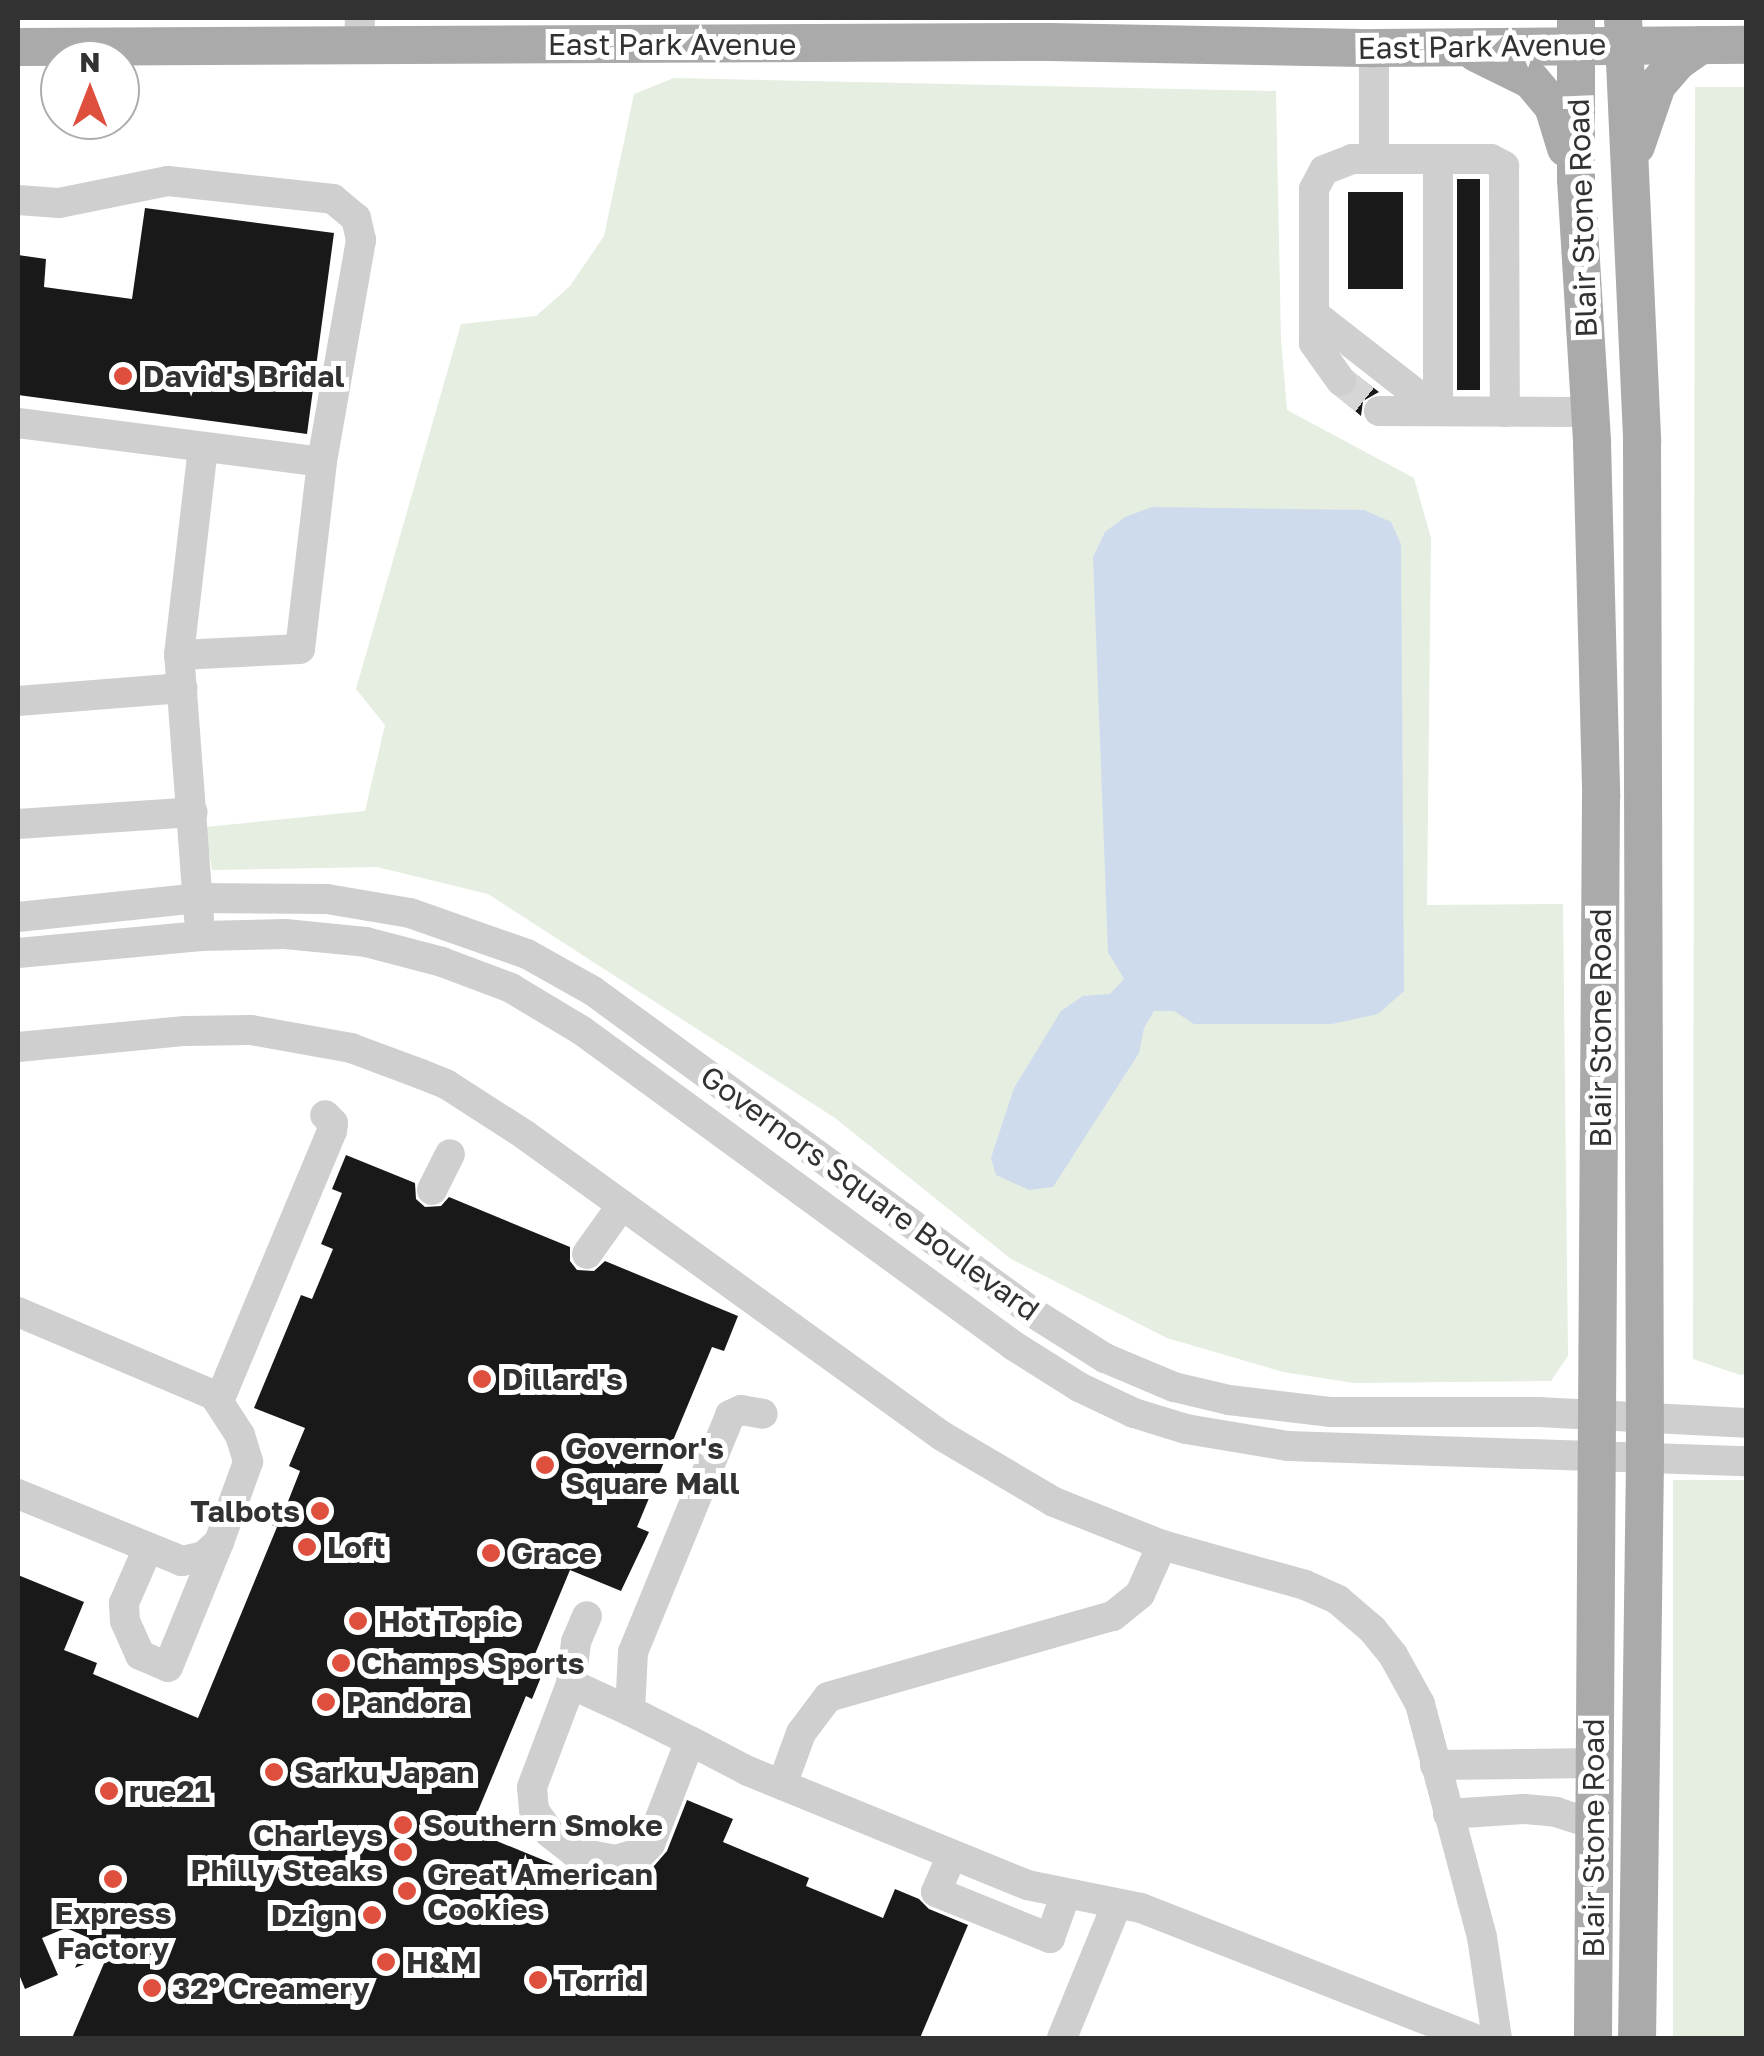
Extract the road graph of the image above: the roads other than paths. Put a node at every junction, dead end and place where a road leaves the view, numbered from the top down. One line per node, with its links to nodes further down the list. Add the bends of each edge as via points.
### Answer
1 (1576, 31): 2 (main road, East Park Avenue); 6 (main road, East Park Avenue); 12 (main road, Blair Stone Road)
2 (1623, 31): 4 (main road, East Park Avenue); 11 (main road, Blair Stone Road)
3 (359, 32): 7 (main road, East Park Avenue); 8 (main road, East Park Avenue)
4 (1700, 45): 5 (main road, East Park Avenue); 11 (main road, via 1657,85)
5 (1746, 45)
6 (1459, 46): 8 (main road, East Park Avenue); 12 (main road, via 1518,70 1545,94)
7 (18, 47)
8 (1374, 48): 9 (street)
9 (1374, 159): 10 (street); 14 (street, via 1336,164 1324,170 1314,189)
10 (1438, 159): 17 (street); 18 (street, via 1491,159 1504,166)
11 (1628, 177): 21 (main road, Blair Stone Road)
12 (1576, 182): 20 (main road, Blair Stone Road)
13 (18, 200): 23 (street, via 60,203 168,181 333,199 356,218 360,240)
14 (1314, 314): 15 (street, via 1314,343); 17 (street)
15 (1341, 380)
16 (1379, 411): 17 (street)
17 (1438, 411): 18 (street)
18 (1504, 412): 20 (street)
19 (18, 424): 22 (street)
20 (1591, 428): 21 (main road); 44 (main road, Blair Stone Road, via 1601,797)
21 (1642, 442): 45 (main road, Blair Stone Road)
22 (204, 447): 23 (street); 24 (street)
23 (322, 462): 24 (street, via 300,649)
24 (179, 655): 25 (street)
25 (182, 688): 26 (street); 27 (street)
26 (18, 701)
27 (193, 812): 28 (street); 29 (street)
28 (18, 824)
29 (198, 898): 30 (street, Governors Square Boulevard); 31 (street); 40 (street, Governors Square Boulevard, via 327,898 410,914 526,954 593,990)
30 (18, 917)
31 (201, 936): 32 (street, Governors Square Boulevard); 41 (street, Governors Square Boulevard, via 285,934 366,942 511,988 581,1030)
32 (18, 953)
33 (18, 1048): 37 (street, via 252,1030 351,1048 446,1084)
34 (326, 1116): 42 (street, via 332,1131)
35 (450, 1154): 36 (street)
36 (432, 1190)
37 (622, 1205): 38 (street); 54 (street, via 942,1436 1054,1502)
38 (587, 1254)
39 (18, 1312): 42 (street, via 195,1384)
40 (1065, 1332): 41 (street); 44 (street, Governors Square Boulevard, via 1157,1380 1228,1400 1329,1412)
41 (1042, 1363): 47 (street, Governors Square Boulevard, via 1134,1412 1237,1440)
42 (219, 1401): 53 (street, via 248,1462)
43 (763, 1414): 58 (street, via 730,1415 633,1652)
44 (1598, 1414): 45 (street, Governors Square Boulevard); 47 (main road, Blair Stone Road)
45 (1645, 1419): 46 (street, Governors Square Boulevard); 48 (main road, Blair Stone Road)
46 (1746, 1422)
47 (1596, 1456): 48 (street, Governors Square Boulevard); 60 (main road, Blair Stone Road)
48 (1645, 1461): 49 (street, Governors Square Boulevard); 63 (main road, Blair Stone Road)
49 (1746, 1461)
50 (18, 1494): 51 (street)
51 (47, 1504): 52 (street); 55 (street)
52 (18, 1517)
53 (219, 1542): 55 (street, via 204,1556 182,1562); 55 (street, via 168,1667 140,1655 125,1621 124,1603)
54 (1162, 1545): 61 (street, via 1305,1584 1338,1600 1393,1655 1420,1704); 62 (street, via 1140,1594 1113,1616 828,1698 809,1718)
55 (148, 1548)
56 (587, 1616): 57 (street)
57 (571, 1684): 58 (street); 59 (street, via 532,1787 534,1810 574,1852 616,1860 642,1852)
58 (630, 1711): 59 (street)
59 (690, 1741): 62 (street)
60 (1593, 1763): 61 (street); 63 (main road); 65 (main road, Blair Stone Road)
61 (1434, 1765): 64 (street)
62 (782, 1785): 66 (street)
63 (1640, 1808): 73 (main road, Blair Stone Road)
64 (1448, 1814): 65 (street, via 1524,1809); 71 (street, via 1482,1937)
65 (1592, 1824): 72 (main road, Blair Stone Road)
66 (952, 1854): 67 (street); 67 (street, via 936,1892 1050,1938)
67 (1065, 1896): 68 (street)
68 (1116, 1904): 69 (street); 70 (street)
69 (1062, 2038)
70 (1472, 2038)
71 (1498, 2038)
72 (1592, 2038)
73 (1637, 2038)

